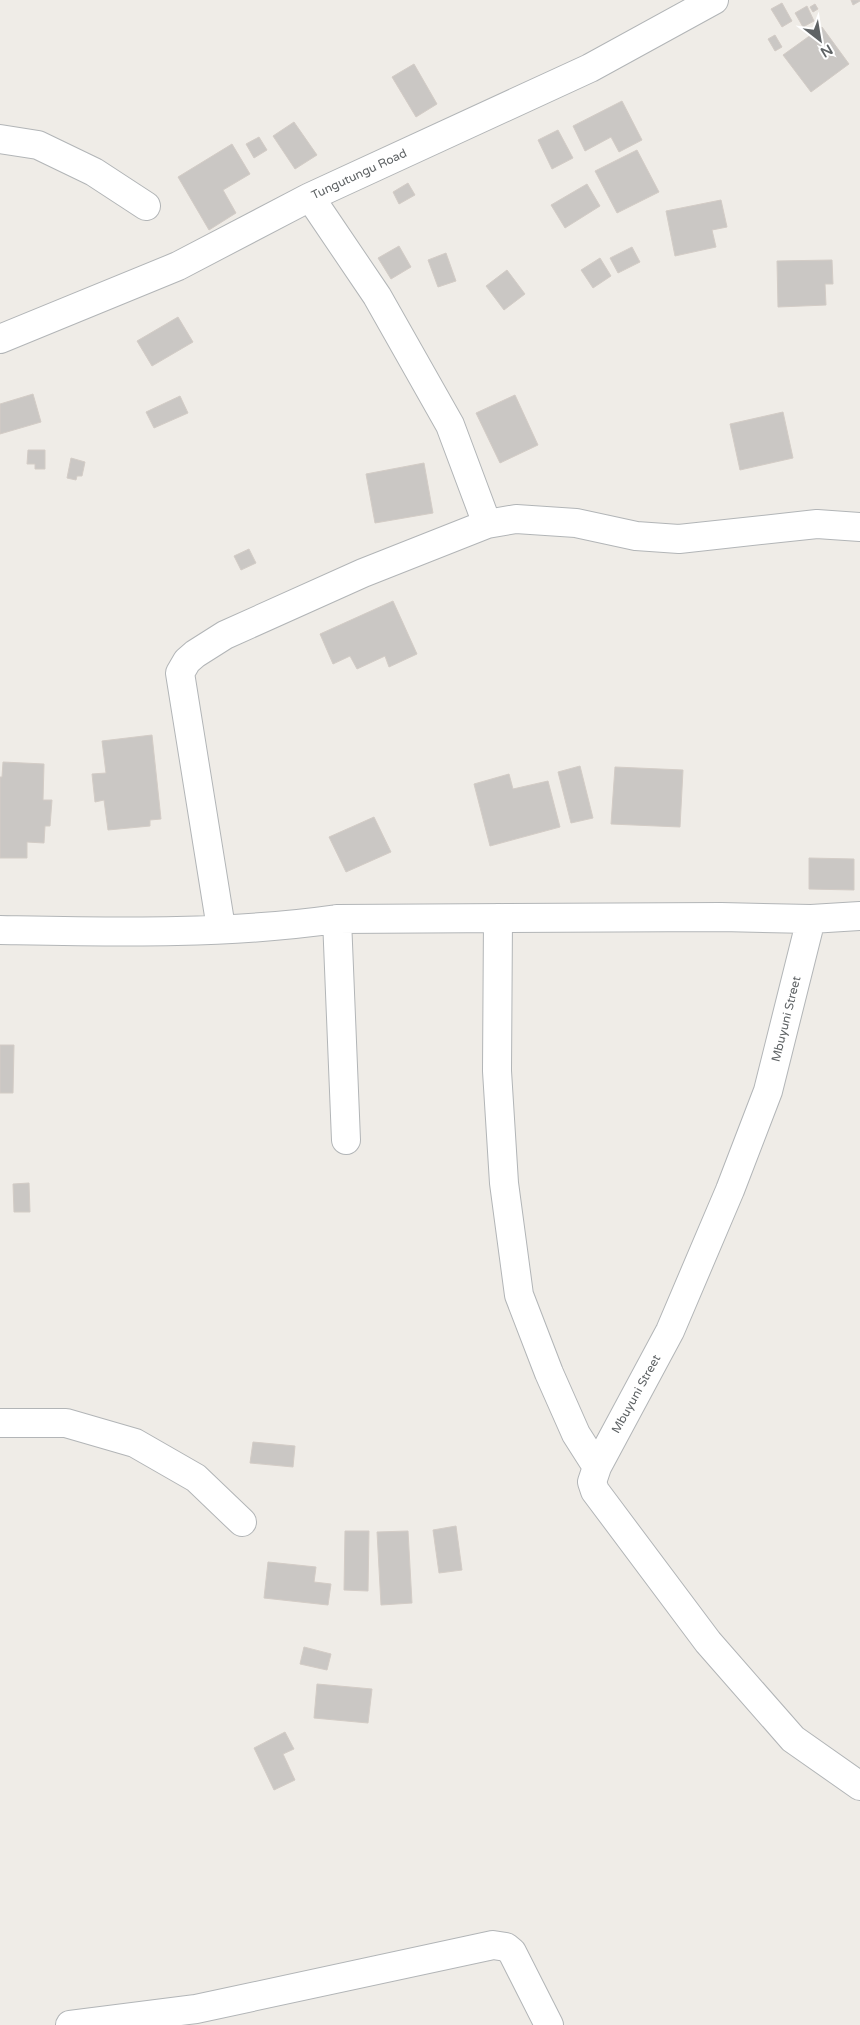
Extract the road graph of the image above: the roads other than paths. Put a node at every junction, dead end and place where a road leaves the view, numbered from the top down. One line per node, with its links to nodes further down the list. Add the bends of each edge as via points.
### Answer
1 (714, 0): 3 (street, Tungutungu Road, via 590,68)
2 (0, 139): 4 (street, via 38,145 94,172)
3 (310, 197): 5 (street, Tungutungu Road, via 178,266); 6 (street, via 377,296 450,425)
4 (146, 206)
5 (0, 339)
6 (487, 524): 7 (street, via 516,519 536,520 636,536 679,538 817,524); 12 (street, via 363,573 225,635 187,661 180,674)
7 (860, 527)
8 (860, 916): 11 (street)
9 (498, 918): 10 (street); 11 (street); 16 (street, via 498,1080 504,1182 519,1295 548,1373 576,1434)
10 (337, 919): 12 (street, via 306,924); 14 (street)
11 (811, 919): 16 (street, Mbuyuni Street, via 768,1091 730,1190 670,1331)
12 (221, 928): 13 (street, via 149,933)
13 (0, 930)
14 (346, 1140)
15 (0, 1422): 17 (street, via 66,1423 135,1443 196,1478)
16 (597, 1467): 18 (street, Mbuyuni Street, via 592,1482 595,1491 708,1642 793,1739)
17 (242, 1522)
18 (860, 1786)
19 (201, 2017): 20 (street); 21 (street, via 502,1945 512,1952)
20 (70, 2025)
21 (549, 2025)

